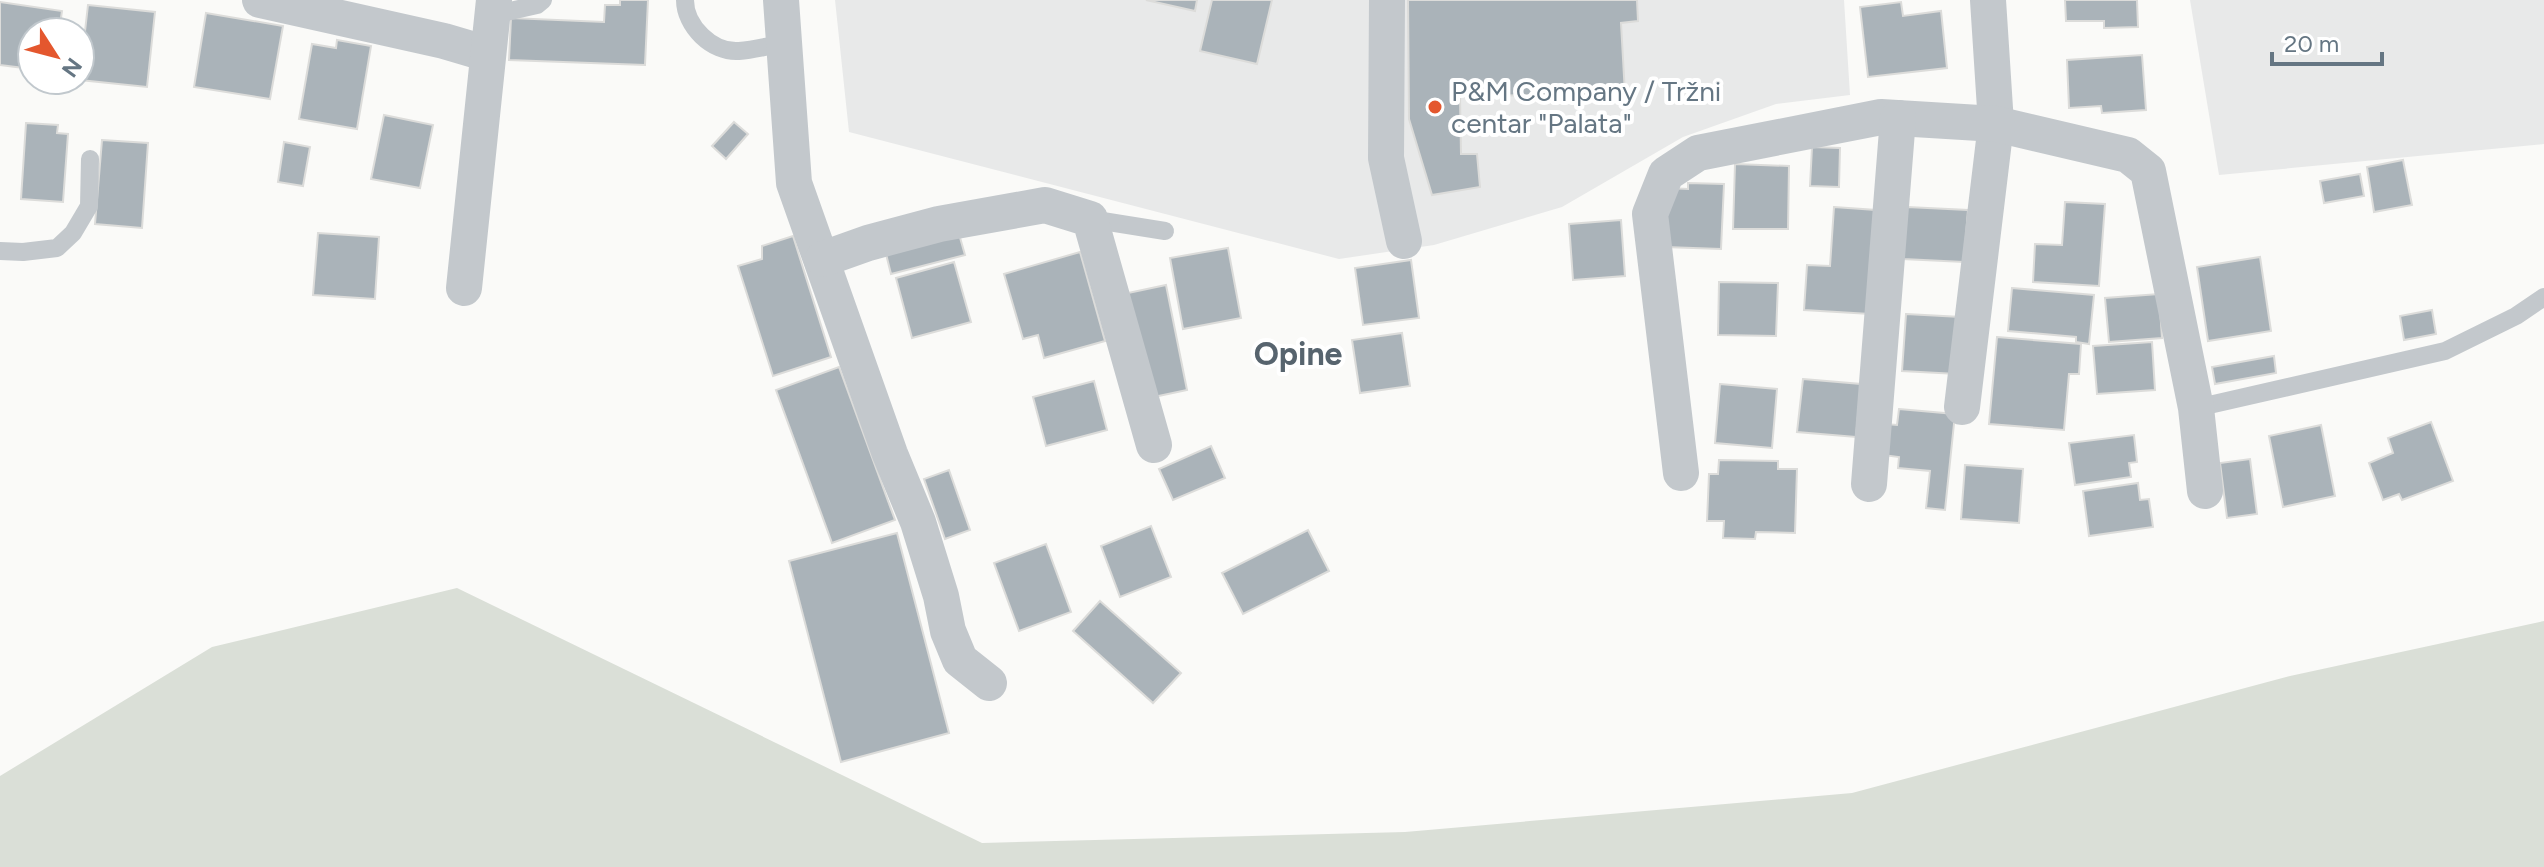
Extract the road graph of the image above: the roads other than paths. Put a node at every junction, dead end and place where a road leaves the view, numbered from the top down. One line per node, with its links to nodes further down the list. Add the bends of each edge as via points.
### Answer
1 (260, 0): 9 (street)
2 (543, 0): 7 (lane)
3 (685, 0): 8 (lane, via 685,12 696,31 713,44 736,52)
4 (781, 0): 8 (street)
5 (1387, 0): 15 (street, via 1386,158)
6 (1988, 0): 11 (street)
7 (493, 8): 9 (street)
8 (783, 43): 17 (street, via 794,183)
9 (488, 54): 18 (street)
10 (1898, 118): 11 (street); 23 (street, via 1698,153 1666,174 1650,214); 24 (street)
11 (1996, 124): 20 (street); 21 (street, via 2128,155 2148,171)
12 (90, 159): 16 (lane, via 89,206 73,233 57,248)
13 (1090, 219): 14 (lane); 17 (street, via 1045,205 939,224); 22 (street)
14 (1165, 231)
15 (1404, 241)
16 (0, 251)
17 (823, 259): 26 (street, via 918,522 948,631 960,660)
18 (464, 288)
19 (2544, 297): 21 (lane, via 2445,351)
20 (1962, 407)
21 (2196, 408): 25 (street)
22 (1154, 445)
23 (1681, 473)
24 (1869, 484)
25 (2205, 491)
26 (989, 683)

